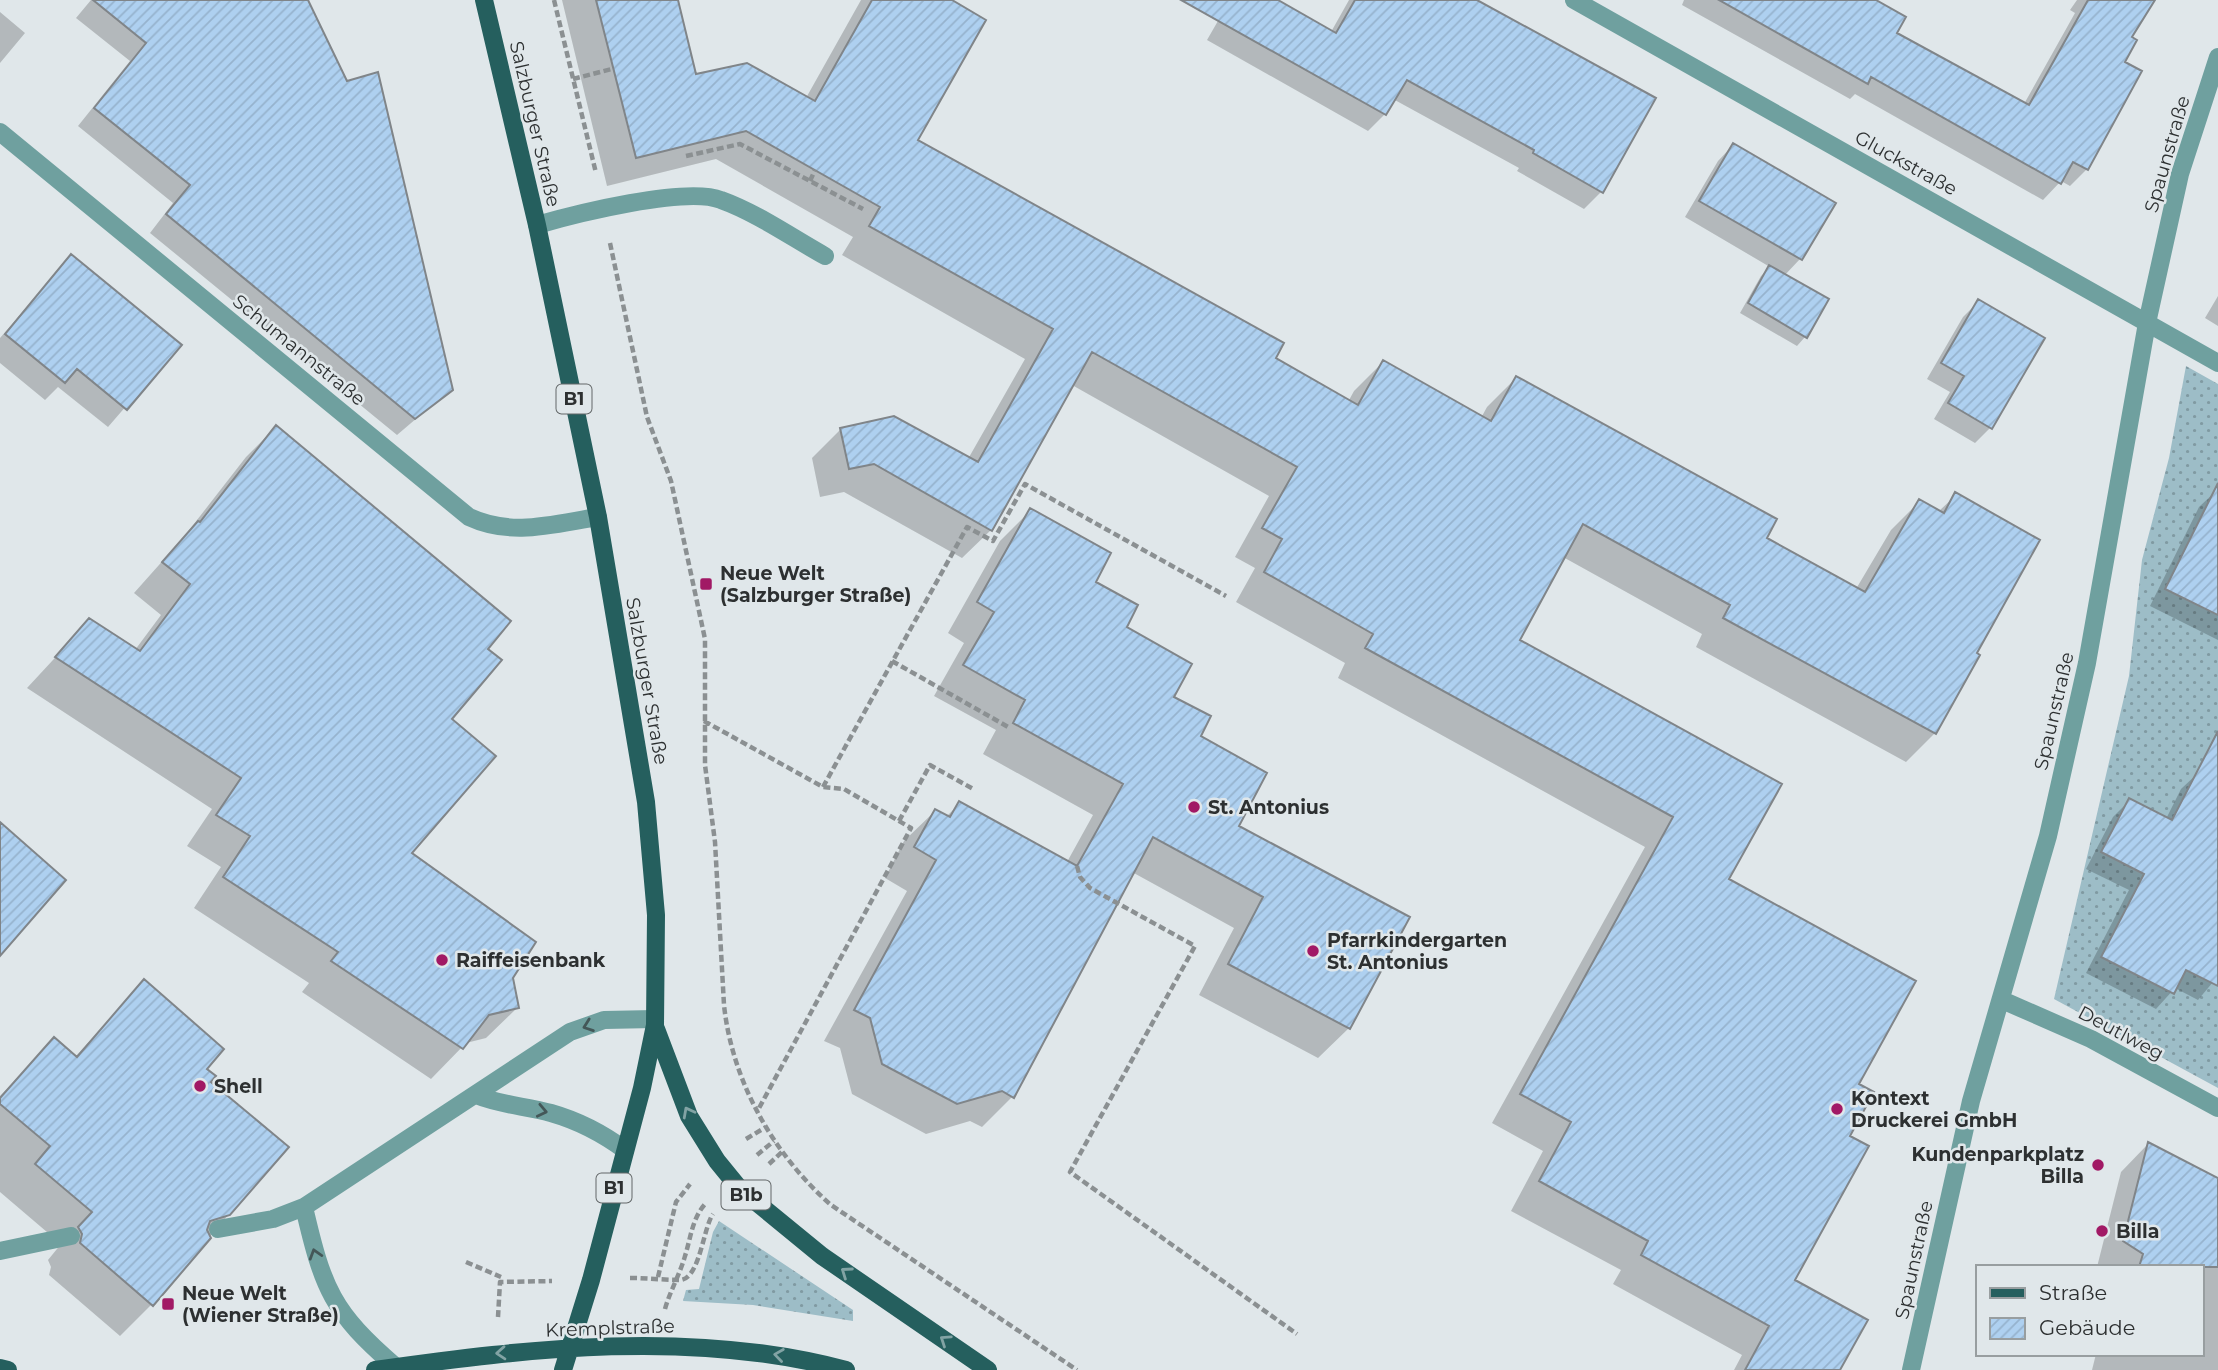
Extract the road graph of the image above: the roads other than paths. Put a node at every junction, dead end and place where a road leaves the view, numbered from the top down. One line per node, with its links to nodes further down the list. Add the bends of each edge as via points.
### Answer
1 (484, 0): 5 (main road, Salzburger Straße / B1)
2 (1574, 0): 7 (street, Gluckstraße)
3 (2218, 57): 7 (street, Spaunstraße, via 2180,174)
4 (0, 132): 9 (street, Schumannstraße, via 469,517 490,527 513,530)
5 (537, 225): 6 (street, via 602,207 694,197 719,199); 9 (main road, Salzburger Straße / B1)
6 (825, 256)
7 (2147, 323): 8 (street, Gluckstraße); 10 (street, Spaunstraße, via 2087,663 2048,836)
8 (2218, 363)
9 (598, 517): 11 (main road, Salzburger Straße / B1, via 646,802 656,915)
10 (2002, 1000): 13 (street, Deutlweg, via 2091,1039); 27 (street, Spaunstraße, via 1970,1101)
11 (655, 1022): 12 (street, one-way to 12, via 604,1020 570,1032); 14 (main road, Salzburger Straße / B1); 26 (main road, B1b, one-way to 11, via 822,1256 739,1188 689,1116)
12 (476, 1095): 14 (street, one-way to 14, via 576,1121); 15 (street)
13 (2218, 1108)
14 (625, 1150): 19 (main road, Salzburger Straße / B1)
15 (304, 1207): 16 (street, via 273,1219); 20 (street, one-way to 15, via 348,1323 333,1302 314,1252)
16 (218, 1229)
17 (71, 1236): 18 (street)
18 (0, 1251)
19 (569, 1350): 20 (main road, Kremplstraße, one-way to 20, via 496,1353); 24 (main road, Salzburger Straße / B1); 25 (main road, Kremplstraße, one-way to 19, via 804,1359 727,1349 654,1345)
20 (396, 1367): 23 (main road, Kremplstraße)
21 (0, 1368): 22 (main road)
22 (8, 1370)
23 (375, 1370)
24 (563, 1370)
25 (846, 1370)
26 (988, 1370)
27 (1911, 1370)

